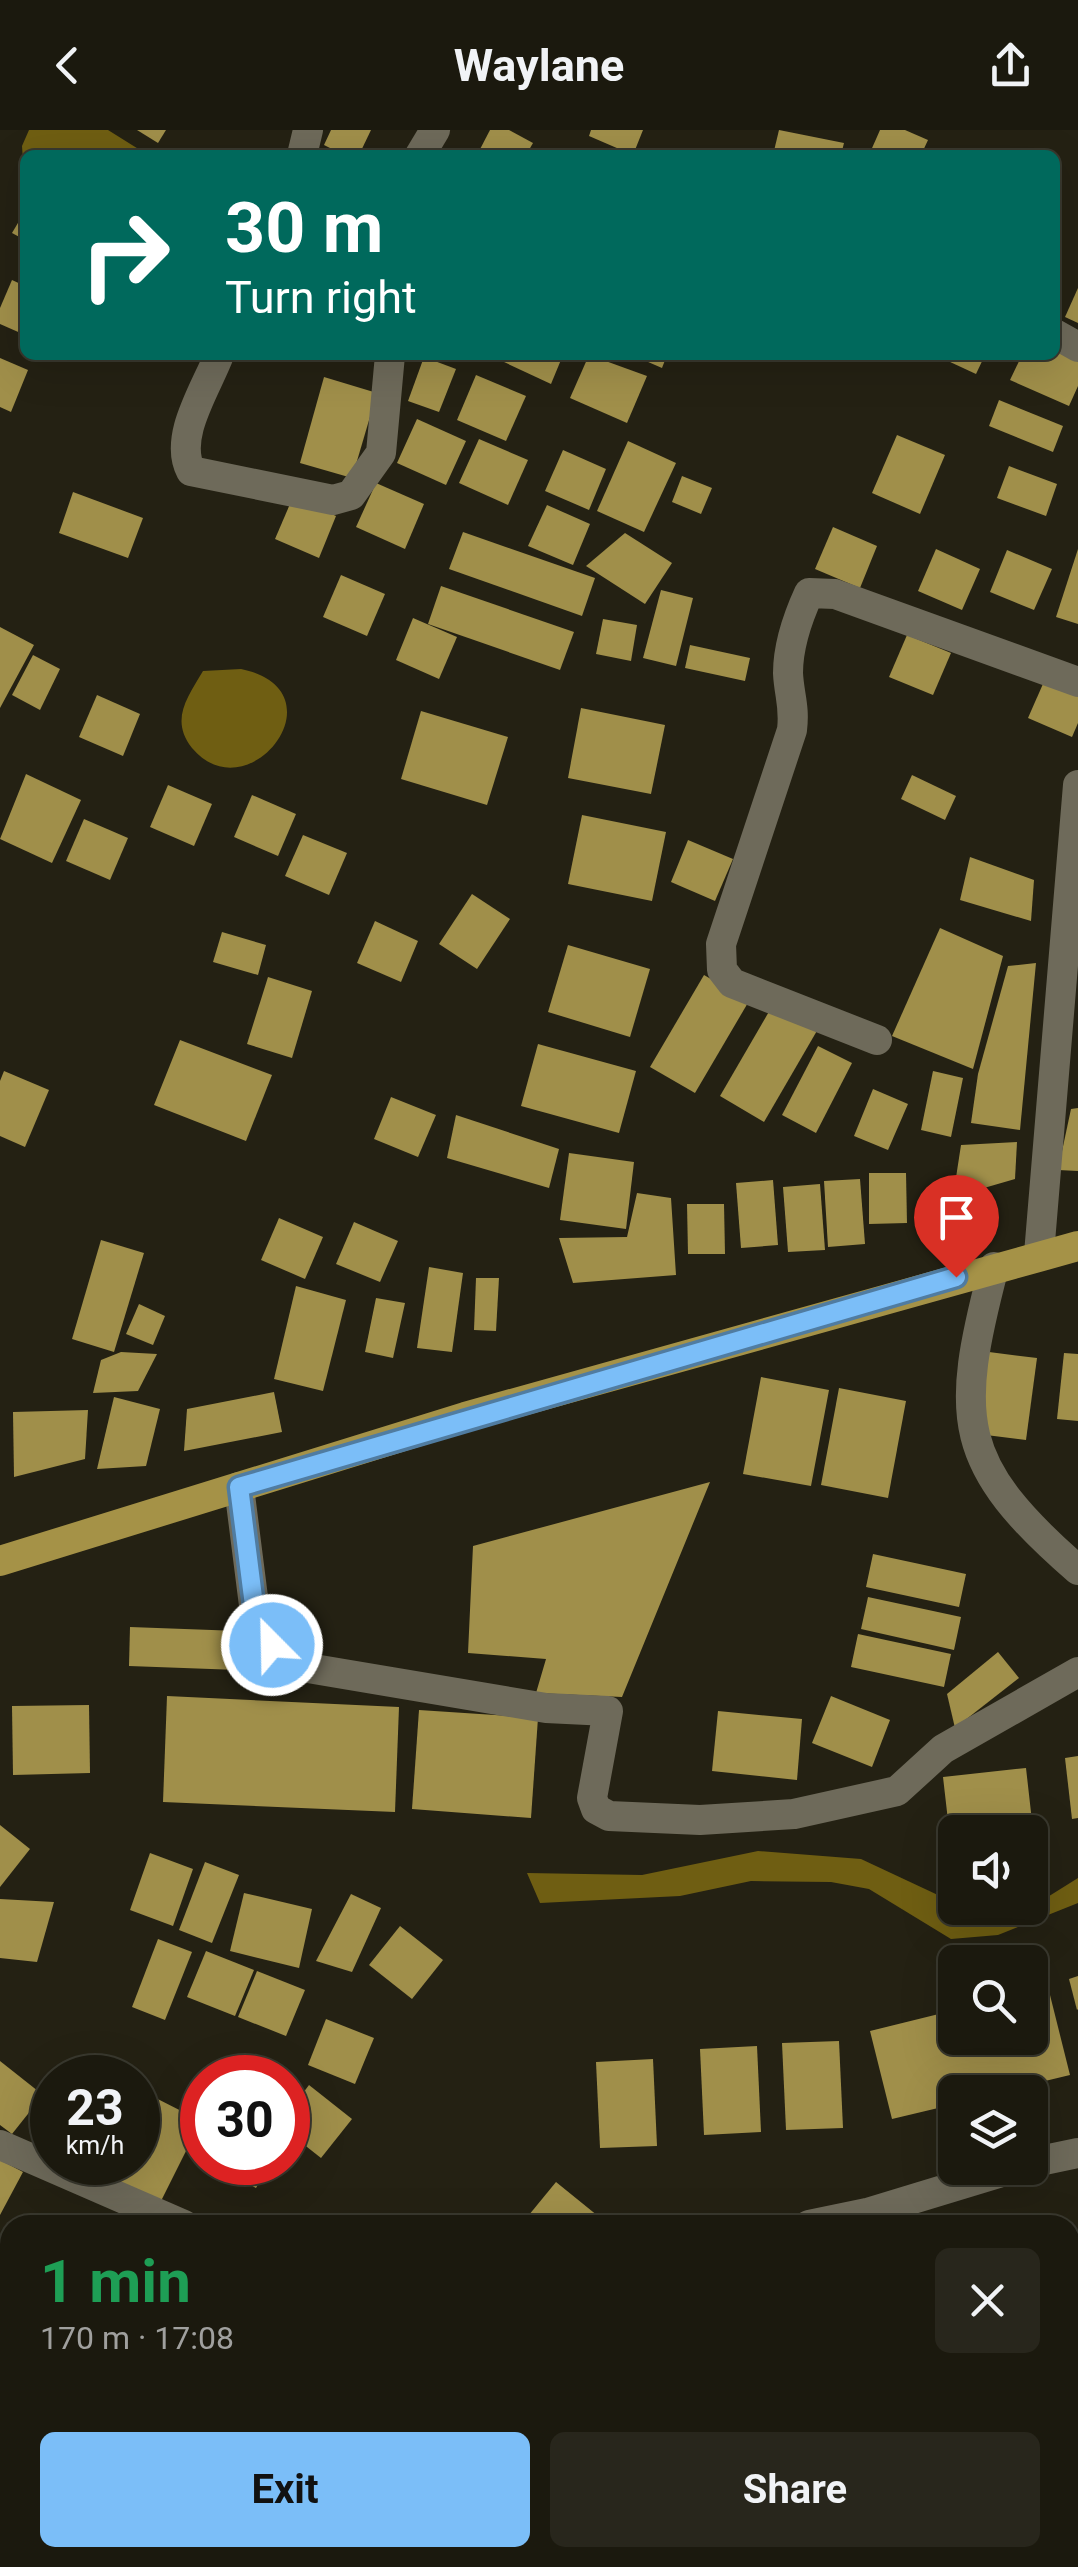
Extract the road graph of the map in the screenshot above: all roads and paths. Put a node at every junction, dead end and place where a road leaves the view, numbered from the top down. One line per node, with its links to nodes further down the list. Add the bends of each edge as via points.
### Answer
1 (218, 360): 2 (street, via 184,441 191,471 333,500 351,495 381,453)
2 (390, 360)
3 (1078, 682): 5 (street, via 835,594 809,594 789,657 796,705 792,730 721,944 722,970 732,982)
4 (1078, 785): 7 (street)
5 (877, 1040)
6 (1078, 1246): 7 (highway)
7 (1039, 1254): 8 (highway)
8 (994, 1266): 9 (highway); 11 (street, via 976,1333 968,1413 982,1464 1026,1525)
9 (239, 1487): 10 (highway); 12 (street, via 256,1621 272,1645 308,1668 546,1708 608,1712 592,1798 609,1816 794,1814 897,1791 943,1749)
10 (0, 1561)
11 (1078, 1570)
12 (1078, 1672)
13 (0, 2144): 17 (street)
14 (1078, 2153): 15 (street)
15 (1048, 2159)
16 (959, 2185): 18 (street)
17 (161, 2215)
18 (857, 2215)

